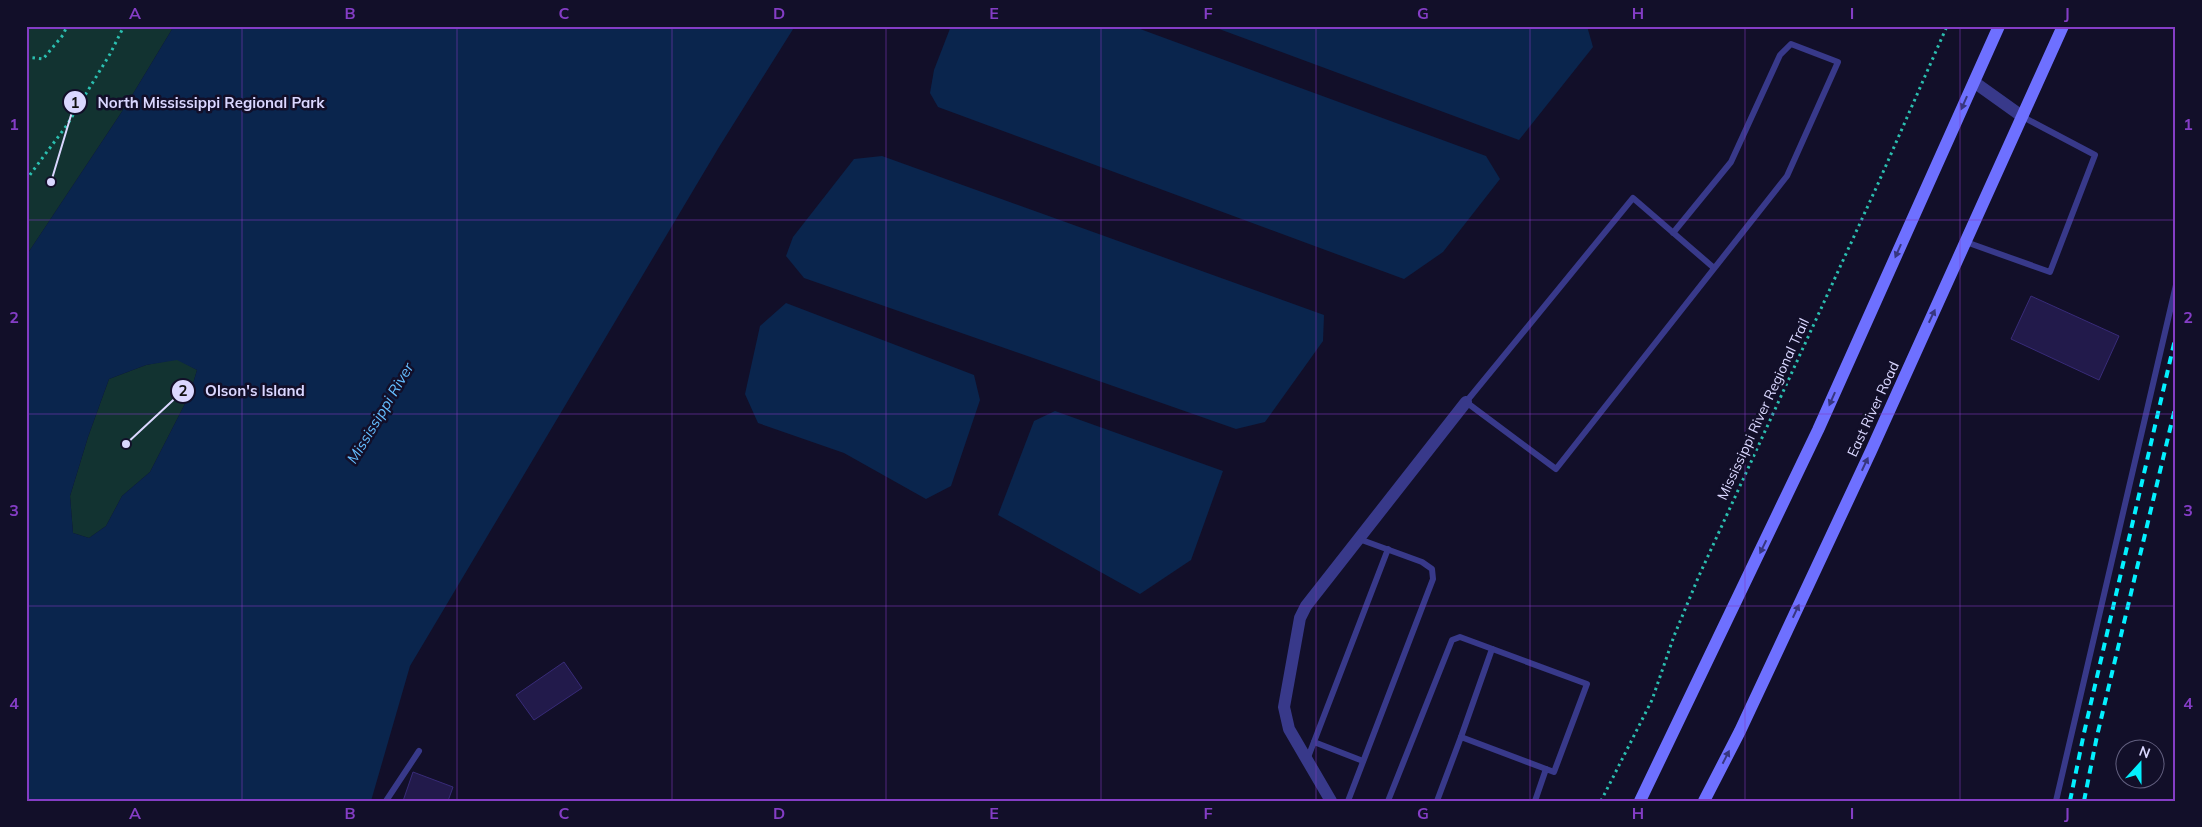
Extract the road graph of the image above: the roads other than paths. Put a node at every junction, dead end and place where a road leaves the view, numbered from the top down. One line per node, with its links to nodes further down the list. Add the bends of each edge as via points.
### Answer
1 (1999, 26): 3 (street)
2 (2063, 26): 4 (street, East River Road)
3 (1974, 82): 4 (street); 25 (street, one-way to 25, via 1806,457)
4 (2023, 117): 6 (street, East River Road); 6 (lane, via 2095,155 2050,272)
5 (1673, 233): 7 (lane); 7 (lane, via 1731,162 1780,55 1791,44 1838,62 1786,176); 9 (lane, via 1633,198)
6 (1966, 242): 26 (street, East River Road, one-way to 6, via 1744,722)
7 (1714, 268): 9 (lane, via 1556,469)
8 (2176, 285): 27 (lane)
9 (1466, 402): 10 (street)
10 (1359, 538): 11 (lane); 16 (street, via 1306,606 1296,632 1285,719)
11 (1388, 550): 14 (lane); 17 (lane, via 1422,562 1432,569 1433,579)
12 (1492, 648): 13 (lane); 18 (lane, via 1586,684 1554,772); 22 (lane, via 1460,637 1452,640)
13 (1461, 738): 18 (lane); 23 (lane)
14 (1314, 742): 16 (lane); 17 (lane)
15 (419, 751): 19 (lane)
16 (1307, 760): 20 (street)
17 (1363, 761): 21 (lane)
18 (1546, 769): 24 (lane)
19 (386, 801)
20 (1331, 801)
21 (1348, 801)
22 (1388, 801)
23 (1436, 801)
24 (1534, 801)
25 (1640, 801)
26 (1704, 801)
27 (2056, 801)

